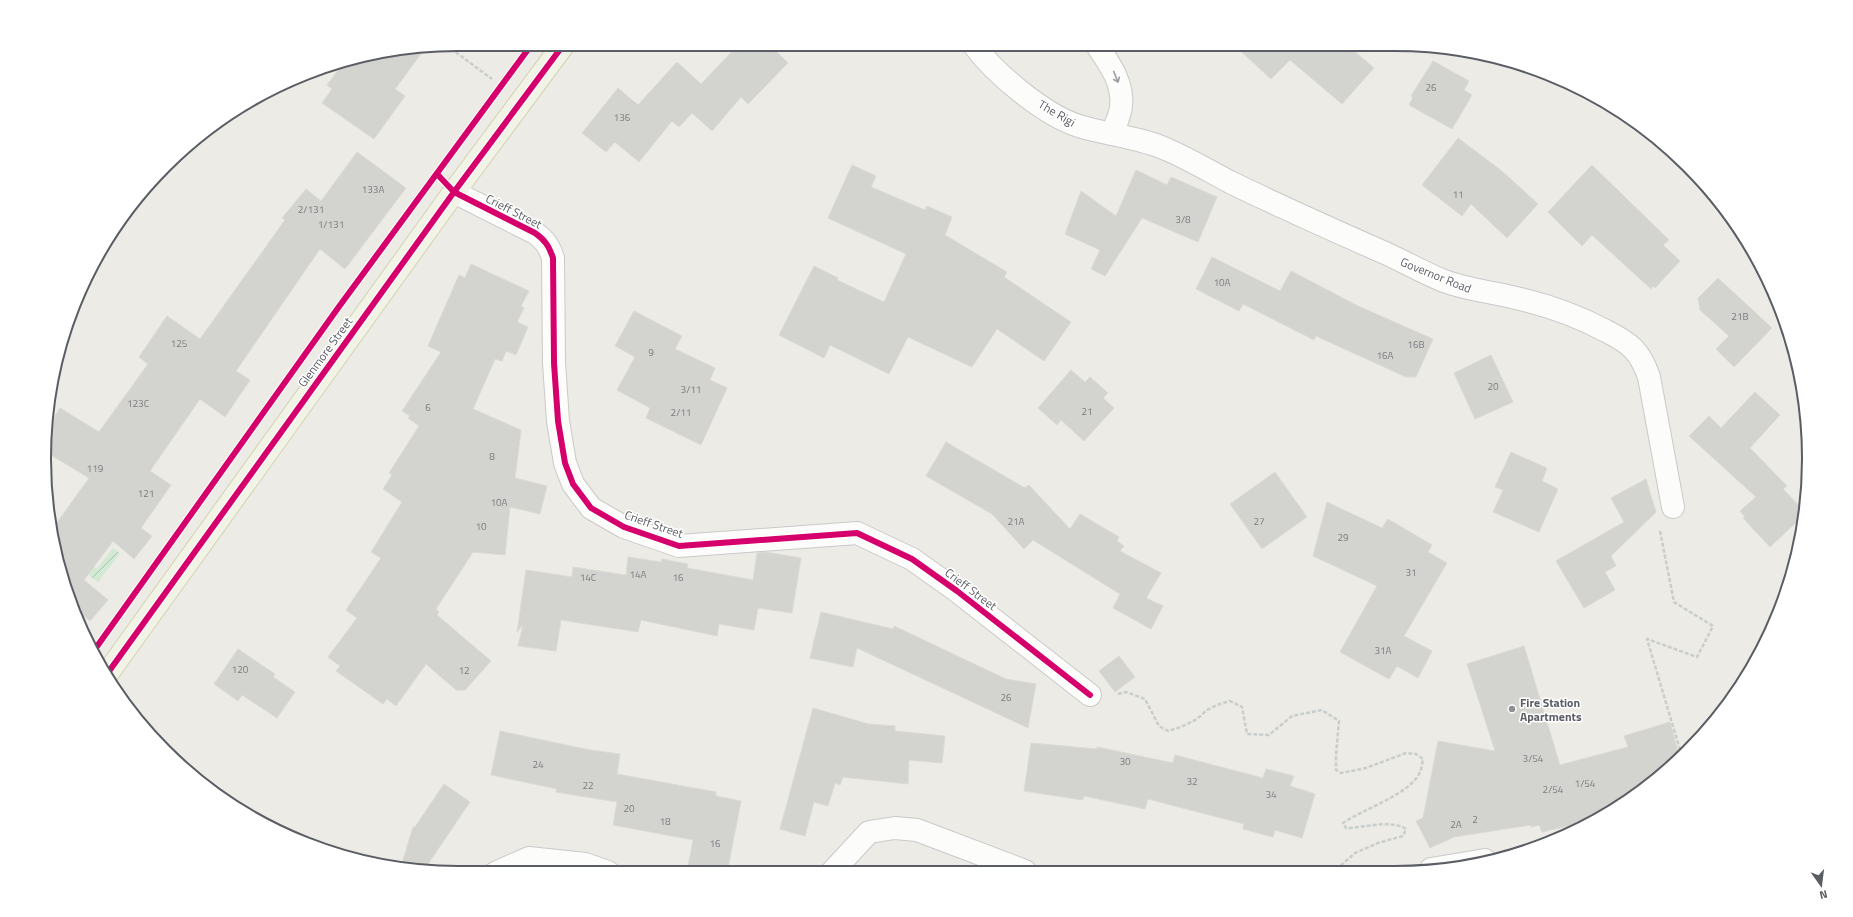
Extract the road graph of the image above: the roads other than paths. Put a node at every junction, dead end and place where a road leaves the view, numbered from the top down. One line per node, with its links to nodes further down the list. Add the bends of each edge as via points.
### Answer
1 (559, 51): 5 (main road, Glenmore Street)
2 (979, 51): 4 (street, The Rigi, via 1005,79 1057,116 1077,126)
3 (1101, 51): 4 (street, one-way to 4, via 1114,71 1121,95 1121,108)
4 (1112, 134): 6 (street, Governor Road, via 1154,144 1170,151 1296,214 1447,282 1480,292 1515,297 1564,312 1625,341 1636,350 1649,377)
5 (454, 192): 7 (main road, Glenmore Street); 8 (street, Crieff Street, via 535,233 549,246 553,258 554,363 558,421 565,463 573,484 591,508 624,527 678,546 857,533 912,559)
6 (1673, 508)
7 (110, 669)
8 (1090, 695)
9 (511, 866): 10 (street, via 529,858)
10 (591, 866)
11 (838, 866): 12 (street, via 869,832 895,828 917,830)
12 (1012, 866)

